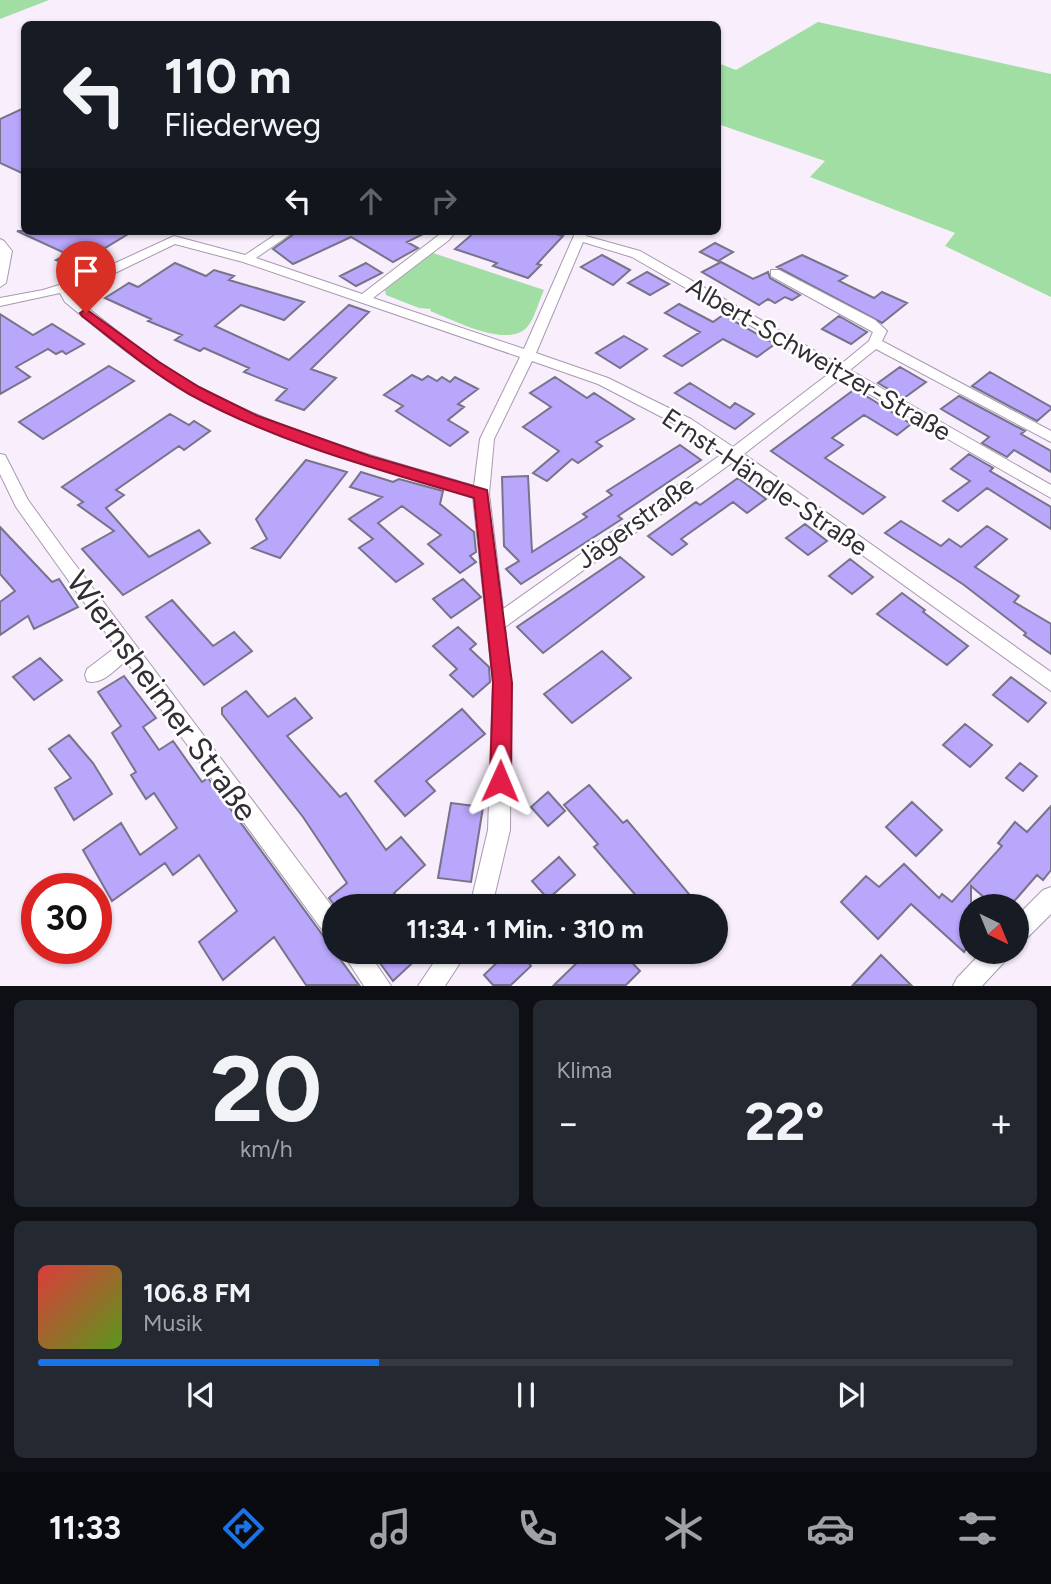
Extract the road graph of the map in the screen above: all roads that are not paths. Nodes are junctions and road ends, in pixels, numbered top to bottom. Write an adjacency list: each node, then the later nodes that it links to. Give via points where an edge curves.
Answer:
1 (172, 235): 6 (street, Ernst-Händle-Straße); 9 (street, via 144,257)
2 (283, 235): 6 (street)
3 (447, 235): 10 (street)
4 (581, 235): 13 (street); 14 (street, Albert-Schweitzer-Straße, via 636,254)
5 (0, 243): 8 (street, via 6,251)
6 (247, 259): 10 (street, Ernst-Händle-Straße)
7 (775, 273): 12 (street, via 870,323 880,331)
8 (0, 283)
9 (64, 289): 11 (street); 19 (street, via 69,299 194,390 253,419 365,460)
10 (364, 299): 13 (street, Ernst-Händle-Straße)
11 (0, 302)
12 (875, 343): 14 (street, Jägerstraße); 15 (street)
13 (526, 356): 16 (street, Ernst-Händle-Straße, via 603,381 686,423); 19 (street, via 487,439)
14 (842, 372): 16 (street, Jägerstraße); 18 (street, Albert-Schweitzer-Straße)
15 (1051, 437)
16 (732, 453): 20 (street, Jägerstraße); 23 (street, Ernst-Händle-Straße)
17 (0, 459): 21 (street, Wiernsheimer Straße, via 22,503)
18 (1051, 492)
19 (481, 494): 20 (street)
20 (496, 623): 24 (street, via 502,683 499,830)
21 (128, 649): 22 (street); 26 (street, Wiernsheimer Straße)
22 (94, 675)
23 (1051, 683)
24 (484, 894)
25 (1051, 898): 27 (street)
26 (322, 911)
27 (1029, 920)
28 (363, 964): 31 (street)
29 (446, 964): 32 (street)
30 (986, 964): 33 (street)
31 (379, 985)
32 (430, 985)
33 (965, 985)

